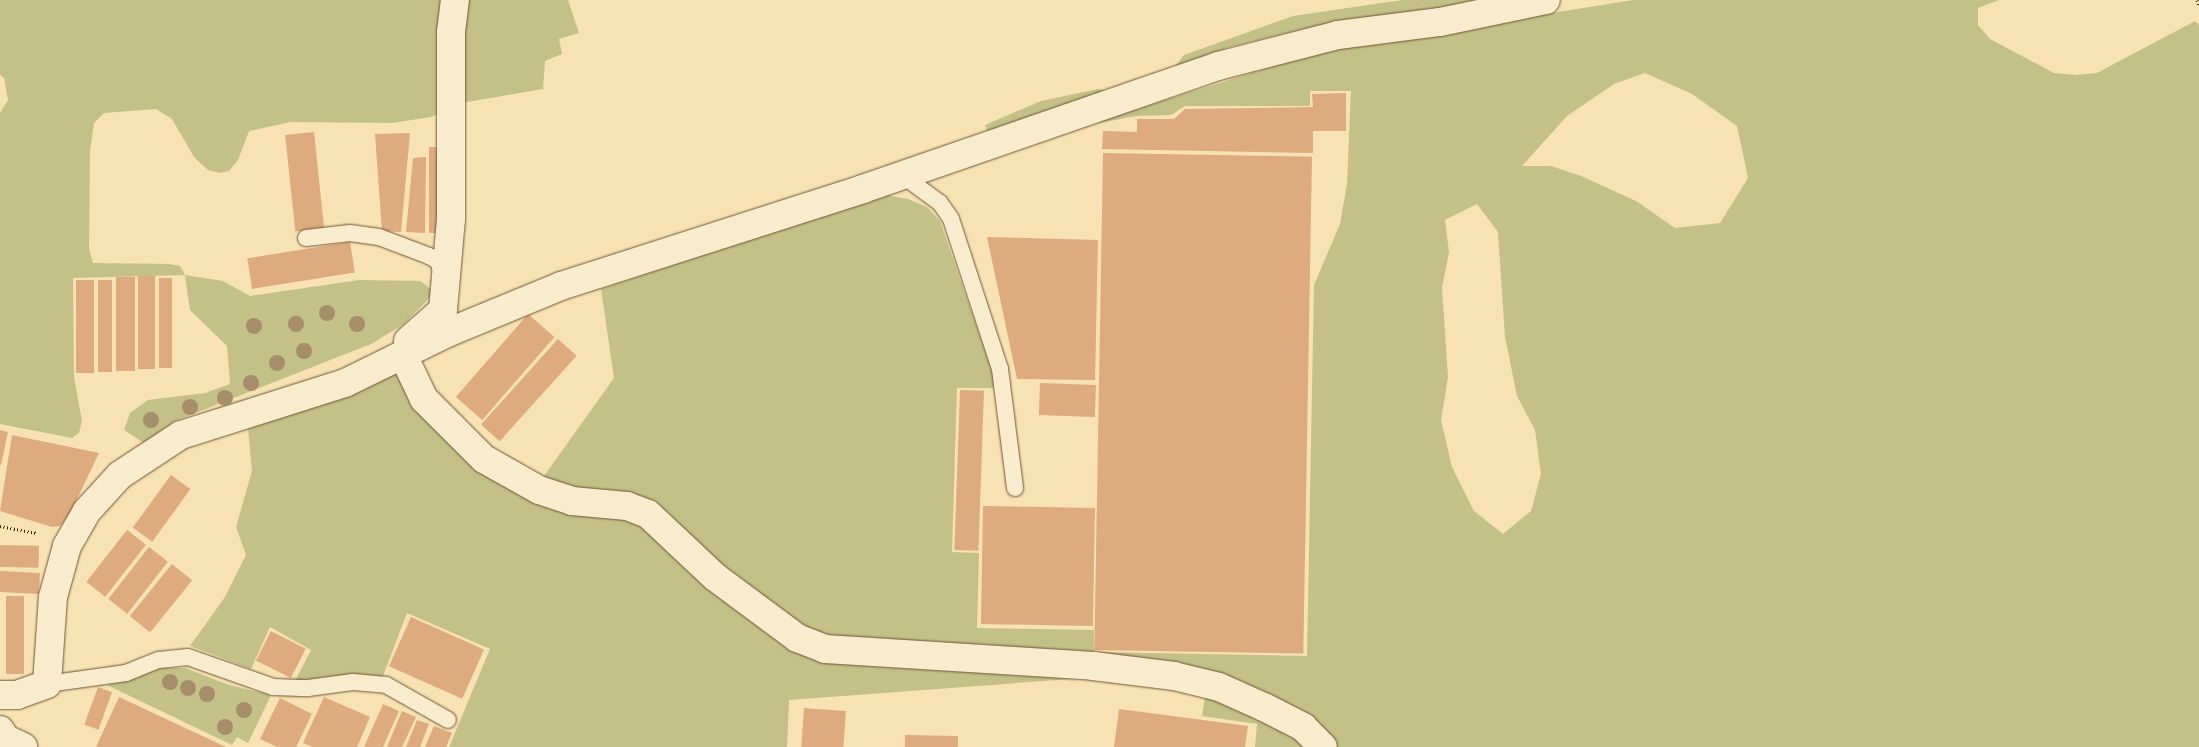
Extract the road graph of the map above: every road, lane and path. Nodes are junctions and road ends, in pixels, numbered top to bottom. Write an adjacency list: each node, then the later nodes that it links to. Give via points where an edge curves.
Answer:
1 (454, 0): 7 (street)
2 (1546, 0): 5 (street, via 1440,22 1338,35 1277,48 1128,95)
3 (2197, 0): 4 (path)
4 (2199, 5)
5 (902, 175): 8 (street, via 561,286); 10 (lane, via 940,203 951,219 1000,369)
6 (306, 238): 7 (lane, via 350,233 379,237 438,261)
7 (446, 284): 9 (street, via 443,310 416,337 347,371 202,421)
8 (403, 355): 9 (street, via 344,383); 14 (street, via 424,400 484,458 538,490 572,501 627,506 648,514 716,577 797,638 825,649 1093,666 1174,676 1220,687 1264,707 1302,727)
9 (181, 435): 11 (street, via 120,475 87,511 67,546 53,597)
10 (1015, 488)
11 (47, 684): 12 (street, via 18,695); 13 (lane, via 126,673 158,660 188,657 273,687 308,688 352,682 386,686)
12 (0, 695)
13 (448, 720)
14 (1323, 747)

